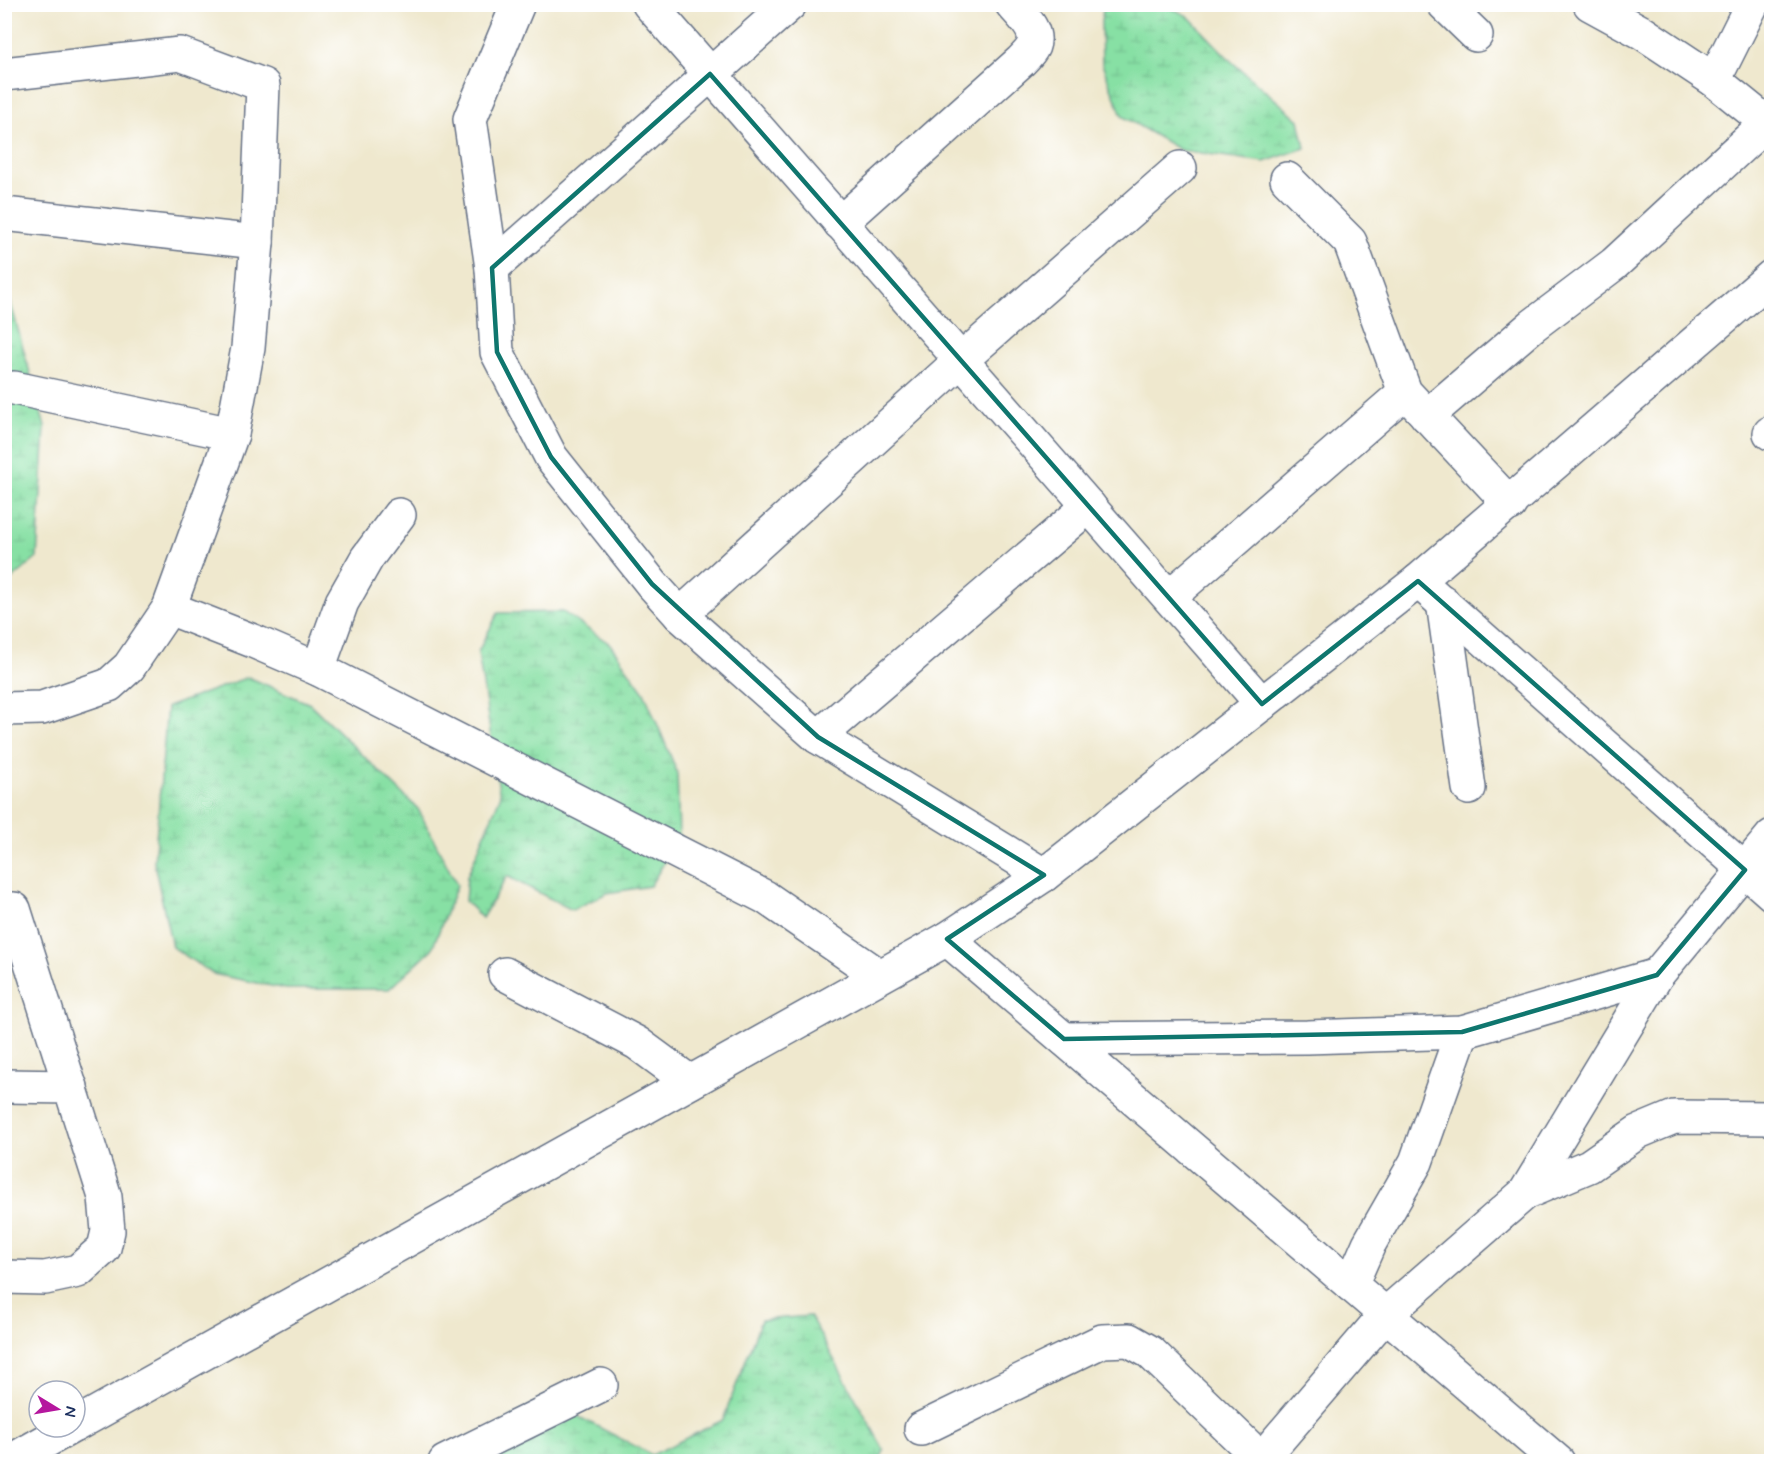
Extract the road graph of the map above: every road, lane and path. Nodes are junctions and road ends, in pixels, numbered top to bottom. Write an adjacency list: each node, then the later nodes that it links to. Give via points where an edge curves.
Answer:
1 (519, 4): 18 (street, via 470,119)
2 (649, 4): 10 (street)
3 (790, 4): 10 (street)
4 (1012, 4): 16 (street, via 1031,26 1034,45 1021,61)
5 (1444, 4): 8 (street)
6 (1590, 4): 11 (street)
7 (1752, 4): 11 (street)
8 (1476, 35)
9 (4, 74): 17 (street, via 180,54 263,85)
10 (710, 74): 16 (street); 18 (street)
11 (1714, 80): 12 (street)
12 (1770, 123): 23 (street, via 1614,264 1532,326)
13 (1180, 168): 20 (street)
14 (1287, 179): 22 (street, via 1350,242)
15 (4, 214): 17 (street)
16 (840, 222): 20 (street)
17 (257, 242): 24 (street, via 248,348)
18 (492, 268): 32 (street, via 497,352 551,457)
19 (1772, 276): 25 (street)
20 (961, 360): 26 (street); 32 (street)
21 (14, 388): 24 (street)
22 (1405, 392): 23 (street); 29 (street)
23 (1427, 416): 25 (street)
24 (232, 434): 31 (street)
25 (1510, 504): 28 (street)
26 (1089, 506): 29 (street); 36 (street)
27 (399, 515): 33 (street, via 367,558 342,602)
28 (1418, 581): 30 (street); 34 (street)
29 (1169, 597): 34 (street)
30 (1443, 602): 37 (street); 39 (street)
31 (169, 608): 33 (street); 35 (street, via 129,667 109,685 42,708)
32 (680, 615): 36 (street)
33 (318, 669): 46 (street, via 765,897)
34 (1262, 704): 40 (street)
35 (4, 709)
36 (818, 737): 40 (street)
37 (1469, 788)
38 (1772, 836): 39 (street)
39 (1744, 870): 41 (street); 45 (street)
40 (1044, 874): 43 (street)
41 (1772, 894)
42 (4, 909): 51 (street, via 15,909)
43 (947, 939): 46 (street); 48 (street)
44 (505, 974): 49 (street, via 636,1043)
45 (1657, 975): 47 (street); 53 (street)
46 (880, 976): 49 (street)
47 (1462, 1032): 48 (street); 55 (street, via 1416,1162)
48 (1064, 1040): 55 (street)
49 (690, 1082): 58 (street)
50 (4, 1086): 51 (street)
51 (71, 1087): 54 (street, via 105,1197 108,1231 104,1248 78,1271 45,1278)
52 (1772, 1118): 53 (street, via 1674,1117 1638,1132 1589,1166)
53 (1525, 1193): 56 (street)
54 (4, 1277)
55 (1351, 1284): 56 (street)
56 (1386, 1314): 61 (street); 64 (street)
57 (602, 1385): 63 (street)
58 (87, 1418)
59 (921, 1429): 61 (street, via 1102,1341 1129,1340 1150,1353)
60 (49, 1439): 62 (street)
61 (1260, 1460)
62 (9, 1461)
63 (445, 1461)
64 (1558, 1461)

